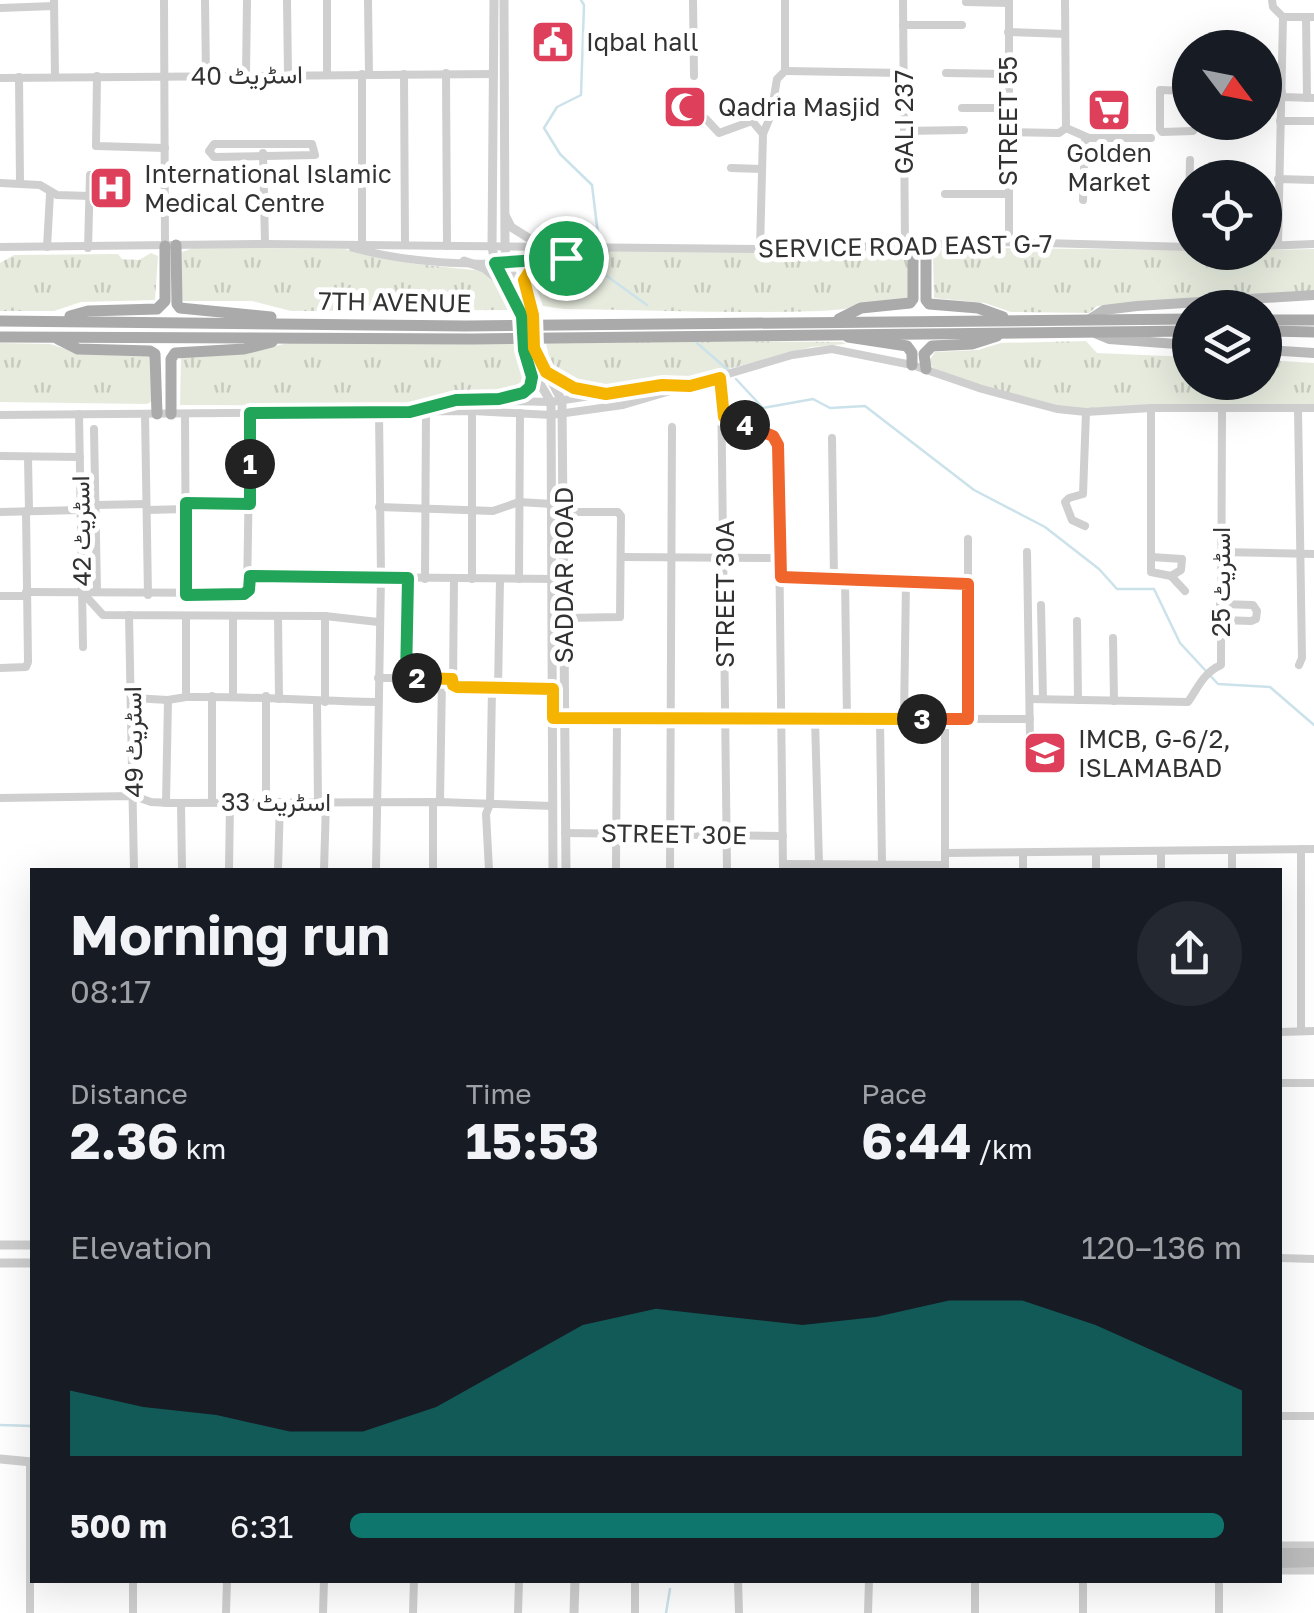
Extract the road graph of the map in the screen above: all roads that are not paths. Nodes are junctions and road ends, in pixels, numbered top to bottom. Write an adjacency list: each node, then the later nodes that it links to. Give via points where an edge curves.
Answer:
1 (164, 0): 38 (street)
2 (206, 0): 39 (street)
3 (248, 0): 28 (street)
4 (287, 0): 29 (street)
5 (326, 0): 30 (street)
6 (368, 0): 31 (street)
7 (494, 0): 20 (street)
8 (504, 0): 20 (street)
9 (693, 0): 40 (street)
10 (786, 0): 25 (street)
11 (903, 0): 21 (street, GALI 237)
12 (1064, 0): 24 (street)
13 (966, 2): 14 (street)
14 (1008, 2): 23 (street, STREET 55)
15 (54, 3): 17 (street); 36 (street)
16 (1273, 3): 19 (street)
17 (0, 8)
18 (1310, 17): 19 (street); 45 (street)
19 (1283, 18): 44 (street)
20 (500, 20): 34 (street); 74 (street)
21 (903, 25): 22 (street); 26 (street, GALI 237)
22 (962, 25)
23 (1008, 32): 24 (street); 35 (street, STREET 55)
24 (1065, 34): 53 (street)
25 (784, 71): 26 (street); 56 (street)
26 (904, 73): 51 (street, GALI 237)
27 (946, 73): 35 (street)
28 (246, 74): 29 (street, اسٹریٹ 40); 39 (street, اسٹریٹ 40)
29 (288, 74): 30 (street, اسٹریٹ 40)
30 (326, 74): 31 (street, اسٹریٹ 40)
31 (365, 74): 32 (street, اسٹریٹ 40); 79 (street)
32 (404, 74): 33 (street, اسٹریٹ 40); 80 (street)
33 (446, 74): 34 (street, اسٹریٹ 40); 83 (street)
34 (494, 74): 86 (street)
35 (1008, 74): 47 (street, STREET 55)
36 (55, 76): 37 (street, اسٹریٹ 40); 41 (street, اسٹریٹ 40)
37 (98, 76): 38 (street, اسٹریٹ 40); 60 (street, via 96,146)
38 (165, 76): 39 (street, اسٹریٹ 40); 60 (street)
39 (206, 76)
40 (694, 76)
41 (19, 77): 42 (street, اسٹریٹ 40); 68 (street)
42 (0, 78)
43 (1172, 90): 55 (street, via 1160,90 1160,129)
44 (1282, 95): 45 (street)
45 (1311, 98)
46 (962, 108): 47 (street)
47 (1007, 108): 54 (street, STREET 55)
48 (706, 119): 56 (street, via 719,134 752,122)
49 (1282, 121): 50 (street)
50 (1314, 122)
51 (904, 130): 52 (street); 81 (street, GALI 237)
52 (964, 130)
53 (1065, 130): 54 (street); 57 (street)
54 (1007, 132): 71 (street, STREET 55)
55 (1172, 132)
56 (763, 134): 63 (street)
57 (1085, 137): 58 (street); 73 (street)
58 (1151, 138)
59 (263, 144): 61 (street); 61 (street, via 314,145 314,156); 61 (street, via 214,144 209,150 214,157)
60 (165, 148): 78 (street)
61 (263, 157): 76 (street)
62 (731, 168): 63 (street)
63 (762, 168): 92 (street)
64 (90, 175): 72 (street)
65 (1282, 180): 66 (street)
66 (1314, 180)
67 (0, 184): 68 (street)
68 (20, 184): 69 (street)
69 (50, 194): 72 (street); 85 (street)
70 (945, 194): 71 (street)
71 (1008, 194): 75 (street, STREET 55)
72 (90, 196): 89 (street)
73 (1084, 200)
74 (505, 215): 90 (street); 91 (street, via 511,227)
75 (1009, 242): 81 (street, SERVICE ROAD EAST G-7); 88 (street, SERVICE ROAD EAST G-7)
76 (265, 244): 78 (street, SERVICE ROAD EAST G-7); 82 (street, SERVICE ROAD EAST G-7)
77 (1314, 244): 84 (street)
78 (171, 245): 89 (street, SERVICE ROAD EAST G-7); 101 (main road, via 165,301 158,309 88,310); 106 (main road, via 180,308)
79 (362, 245): 80 (street, SERVICE ROAD EAST G-7); 82 (street, SERVICE ROAD EAST G-7)
80 (405, 245): 83 (street, SERVICE ROAD EAST G-7)
81 (914, 245): 92 (street, SERVICE ROAD EAST G-7); 108 (main road, via 910,303 861,308); 109 (main road, via 930,304 978,308)
82 (345, 246): 95 (street, SERVICE ROAD EAST G-7, via 410,262)
83 (447, 246): 86 (street, SERVICE ROAD EAST G-7)
84 (1282, 246)
85 (47, 247): 89 (street, SERVICE ROAD EAST G-7); 93 (street, SERVICE ROAD EAST G-7)
86 (492, 247): 90 (street, SERVICE ROAD EAST G-7); 96 (street)
87 (620, 247): 91 (street, SERVICE ROAD EAST G-7); 92 (street, SERVICE ROAD EAST G-7); 94 (street, SERVICE ROAD EAST G-7)
88 (1172, 247)
89 (88, 248)
90 (505, 248): 91 (street, SERVICE ROAD EAST G-7); 97 (street)
91 (544, 248)
92 (760, 248)
93 (0, 249)
94 (566, 258): 97 (street, SERVICE ROAD EAST G-7); 100 (street, via 528,273)
95 (464, 262): 96 (street, SERVICE ROAD EAST G-7); 99 (street, via 495,276)
96 (495, 263): 97 (street, SERVICE ROAD EAST G-7); 99 (street)
97 (507, 264): 100 (street)
98 (1314, 295): 107 (main road, via 1104,310)
99 (516, 302): 100 (street)
100 (528, 313): 117 (street, bridge)
101 (56, 320): 105 (main road, 7TH AVENUE); 106 (main road, 7TH AVENUE)
102 (1172, 320): 107 (main road)
103 (1282, 320): 104 (main road)
104 (1314, 320)
105 (0, 321)
106 (296, 323): 108 (main road, 7TH AVENUE)
107 (1089, 324): 109 (main road, 7TH AVENUE); 110 (main road); 116 (main road, via 1109,339)
108 (834, 326): 109 (main road, 7TH AVENUE); 115 (main road, 7TH AVENUE, via 586,337); 120 (main road, via 864,342 907,346)
109 (1011, 326): 122 (main road, via 972,344 932,346 924,354)
110 (1172, 329)
111 (1282, 331): 112 (main road)
112 (1314, 332)
113 (0, 337): 114 (main road, 7TH AVENUE)
114 (54, 337): 115 (main road, 7TH AVENUE); 142 (main road, via 78,350 155,354)
115 (291, 338): 143 (main road, via 244,350 174,353)
116 (1172, 344)
117 (529, 349): 121 (street); 123 (street, SADDAR ROAD)
118 (1282, 351): 119 (main road)
119 (1314, 353)
120 (912, 365): 122 (street); 124 (street, via 832,349 792,354)
121 (531, 369): 127 (street, via 527,390); 128 (street)
122 (926, 369): 137 (street, via 1035,404)
123 (546, 372): 126 (street, via 574,388); 128 (street, SADDAR ROAD)
124 (720, 378): 125 (street); 145 (street, STREET 30A)
125 (690, 386): 126 (street); 144 (street)
126 (606, 394): 128 (street)
127 (499, 399): 128 (street); 135 (street, via 456,400)
128 (557, 402): 144 (street, SADDAR ROAD)
129 (1152, 408): 132 (street); 137 (street); 174 (street)
130 (1298, 408): 131 (street); 132 (street); 169 (street)
131 (1314, 408)
132 (1222, 409): 168 (street, اسٹریٹ 25)
133 (472, 411): 136 (street); 140 (street); 161 (street)
134 (379, 412): 135 (street); 139 (street); 159 (street)
135 (410, 412): 140 (street)
136 (520, 412): 144 (street); 152 (street)
137 (1086, 412): 165 (street, via 1083,494 1065,502 1072,520)
138 (3, 413): 141 (street)
139 (250, 413): 143 (street); 153 (street)
140 (426, 413): 160 (street)
141 (79, 414): 142 (street); 151 (street, اسٹریٹ 42)
142 (151, 414): 143 (street); 158 (street)
143 (178, 414): 156 (street)
144 (557, 414): 154 (street, SADDAR ROAD); 164 (street, SADDAR ROAD)
145 (724, 417): 173 (street, STREET 30A); 175 (street, via 773,436 778,445)
146 (672, 427): 172 (street)
147 (94, 429): 155 (street)
148 (832, 438): 187 (street)
149 (0, 456): 150 (street)
150 (28, 457): 151 (street); 163 (street)
151 (80, 457): 157 (street, اسٹریٹ 42)
152 (518, 502): 154 (street); 161 (street); 181 (street)
153 (250, 504): 156 (street); 176 (street)
154 (552, 504): 186 (street, SADDAR ROAD)
155 (95, 505): 157 (street); 158 (street); 193 (street)
156 (186, 506): 158 (street); 196 (street)
157 (80, 507): 163 (street); 192 (street, اسٹریٹ 42)
158 (146, 507): 195 (street)
159 (379, 507): 160 (street); 177 (street)
160 (425, 508): 161 (street); 182 (street)
161 (472, 511): 184 (street)
162 (0, 512): 163 (street)
163 (28, 512): 194 (street)
164 (564, 512): 171 (street, via 621,513); 205 (street, SADDAR ROAD)
165 (1085, 526)
166 (968, 538): 190 (street)
167 (1027, 552): 225 (street)
168 (1220, 552): 169 (street); 198 (street, اسٹریٹ 25)
169 (1300, 554): 170 (street); 211 (street)
170 (1314, 554)
171 (621, 557): 172 (street); 205 (street, via 619,619)
172 (672, 557): 173 (street); 235 (street)
173 (724, 557): 175 (street); 236 (street, STREET 30A)
174 (1151, 557): 178 (street, via 1152,574); 178 (street, via 1182,559 1182,570)
175 (780, 558): 179 (street)
176 (250, 576): 177 (street); 196 (street, via 247,593)
177 (380, 576): 180 (street); 208 (street)
178 (1171, 576): 191 (street)
179 (781, 577): 187 (street); 237 (street)
180 (408, 578): 182 (street); 214 (street)
181 (518, 578): 185 (street); 186 (street)
182 (425, 579): 183 (street)
183 (454, 579): 184 (street); 216 (street)
184 (472, 579): 185 (street)
185 (500, 579): 217 (street)
186 (553, 579): 218 (street, SADDAR ROAD)
187 (834, 579): 188 (street)
188 (845, 579): 189 (street); 239 (street)
189 (906, 582): 190 (street); 241 (street)
190 (968, 584): 243 (street)
191 (1184, 591)
192 (82, 592): 193 (street); 194 (street); 200 (street, via 98,613); 210 (street, اسٹریٹ 42)
193 (97, 592): 195 (street)
194 (26, 594): 197 (street); 212 (street, via 26,667)
195 (148, 594): 196 (street)
196 (186, 595)
197 (0, 596)
198 (1220, 604): 206 (street, اسٹریٹ 25); 206 (street, via 1258,611 1252,621)
199 (1041, 606): 226 (street)
200 (129, 615): 201 (street); 222 (street, اسٹریٹ 49)
201 (186, 616): 202 (street); 223 (street)
202 (233, 616): 203 (street); 220 (street)
203 (278, 616): 204 (street); 224 (street)
204 (324, 616): 208 (street); 230 (street)
205 (565, 618): 233 (street, SADDAR ROAD)
206 (1220, 620): 229 (street, اسٹریٹ 25, via 1221,665 1200,681 1188,702)
207 (1077, 621): 228 (street)
208 (378, 622): 213 (street)
209 (1113, 638): 229 (street)
210 (83, 647)
211 (1299, 665)
212 (0, 668)
213 (378, 678): 214 (street); 231 (street)
214 (406, 678): 215 (street)
215 (442, 678): 216 (street); 255 (street)
216 (452, 682): 217 (street)
217 (495, 688): 218 (street); 257 (street)
218 (553, 689): 232 (street, SADDAR ROAD)
219 (212, 696): 220 (street); 223 (street); 249 (street)
220 (232, 696): 221 (street)
221 (266, 696): 224 (street); 250 (street)
222 (132, 698): 227 (street); 246 (street, اسٹریٹ 49)
223 (185, 698): 227 (street)
224 (278, 699): 230 (street)
225 (1030, 699): 226 (street, اسٹریٹ 25); 244 (street)
226 (1043, 699): 228 (street, اسٹریٹ 25)
227 (168, 700): 248 (street)
228 (1078, 700): 229 (street, اسٹریٹ 25)
229 (1114, 701)
230 (321, 702): 231 (street); 252 (street)
231 (378, 702): 253 (street)
232 (553, 718): 233 (street); 258 (street, SADDAR ROAD)
233 (565, 718): 234 (street); 259 (street, SADDAR ROAD)
234 (617, 718): 235 (street); 260 (street)
235 (671, 718): 236 (street); 261 (street)
236 (726, 718): 237 (street); 262 (street, STREET 30A)
237 (784, 718): 238 (street); 263 (street)
238 (815, 718): 239 (street); 271 (street)
239 (847, 719): 240 (street)
240 (880, 719): 241 (street); 272 (street)
241 (904, 719): 242 (street)
242 (945, 719): 243 (street); 269 (street)
243 (968, 719): 244 (street)
244 (1030, 719): 245 (street)
245 (1030, 741)
246 (134, 796): 247 (street, اسٹریٹ 33); 248 (street, اسٹریٹ 33); 275 (street, اسٹریٹ 49)
247 (0, 798)
248 (166, 802): 254 (street, اسٹریٹ 33)
249 (212, 802): 254 (street, اسٹریٹ 33); 256 (street, اسٹریٹ 33)
250 (266, 802): 251 (street, اسٹریٹ 33); 256 (street, اسٹریٹ 33)
251 (280, 802): 252 (street, اسٹریٹ 33); 278 (street)
252 (322, 802): 253 (street, اسٹریٹ 33); 279 (street)
253 (378, 802): 255 (street, اسٹریٹ 33); 280 (street)
254 (182, 803): 276 (street)
255 (436, 803): 257 (street, اسٹریٹ 33); 281 (street)
256 (230, 804): 277 (street)
257 (490, 804): 258 (street, اسٹریٹ 33); 282 (street)
258 (553, 806): 283 (street, SADDAR ROAD)
259 (566, 832): 260 (street, STREET 30E); 284 (street, SADDAR ROAD)
260 (616, 833): 261 (street, STREET 30E); 285 (street)
261 (670, 834): 262 (street, STREET 30E); 286 (street)
262 (726, 835): 263 (street, STREET 30E); 287 (street, STREET 30A)
263 (784, 836): 273 (street)
264 (1302, 849): 265 (street); 268 (street); 296 (street)
265 (1314, 849)
266 (1096, 852): 267 (street); 270 (street); 291 (street)
267 (1161, 852): 268 (street); 292 (street)
268 (1232, 852): 293 (street)
269 (945, 853): 270 (street); 289 (street)
270 (1023, 854): 290 (street)
271 (818, 864): 273 (street); 274 (street)
272 (882, 865): 274 (street); 288 (street)
273 (783, 867)
274 (840, 867)
275 (134, 868)
276 (182, 868)
277 (229, 868)
278 (278, 868)
279 (324, 868)
280 (376, 868)
281 (434, 868)
282 (489, 868)
283 (554, 868)
284 (566, 868)
285 (616, 868)
286 (670, 868)
287 (726, 868)
288 (904, 868): 289 (street)
289 (945, 868)
290 (1024, 868)
291 (1096, 868)
292 (1161, 868)
293 (1232, 868)
294 (1314, 1031): 296 (street)
295 (1282, 1032): 296 (street)
296 (1301, 1032)
297 (1282, 1083): 298 (street)
298 (1314, 1083)
299 (0, 1245): 300 (street)
300 (30, 1246)
301 (1282, 1258): 302 (street)
302 (1314, 1258)
303 (0, 1263): 304 (street)
304 (30, 1263)
305 (1282, 1416): 306 (street)
306 (1314, 1416)
307 (0, 1459): 308 (street)
308 (30, 1462)
309 (1282, 1550): 310 (main road)
310 (1314, 1550)
311 (1314, 1562): 312 (main road)
312 (1282, 1566)
313 (1282, 1566): 314 (street)
314 (1314, 1570)
315 (30, 1583): 328 (street)
316 (133, 1583): 329 (street)
317 (227, 1583): 330 (street)
318 (324, 1583): 331 (street)
319 (414, 1583): 332 (street)
320 (519, 1583): 333 (street)
321 (575, 1583): 334 (street)
322 (634, 1583): 335 (street)
323 (738, 1583): 336 (street)
324 (869, 1583): 337 (street)
325 (975, 1583): 338 (street)
326 (1083, 1583): 339 (street)
327 (1219, 1583): 340 (street)
328 (30, 1613)
329 (133, 1613)
330 (226, 1613)
331 (323, 1613)
332 (413, 1613)
333 (518, 1613)
334 (574, 1613)
335 (634, 1613)
336 (739, 1613)
337 (868, 1613)
338 (974, 1613)
339 (1083, 1613)
340 (1219, 1613)

